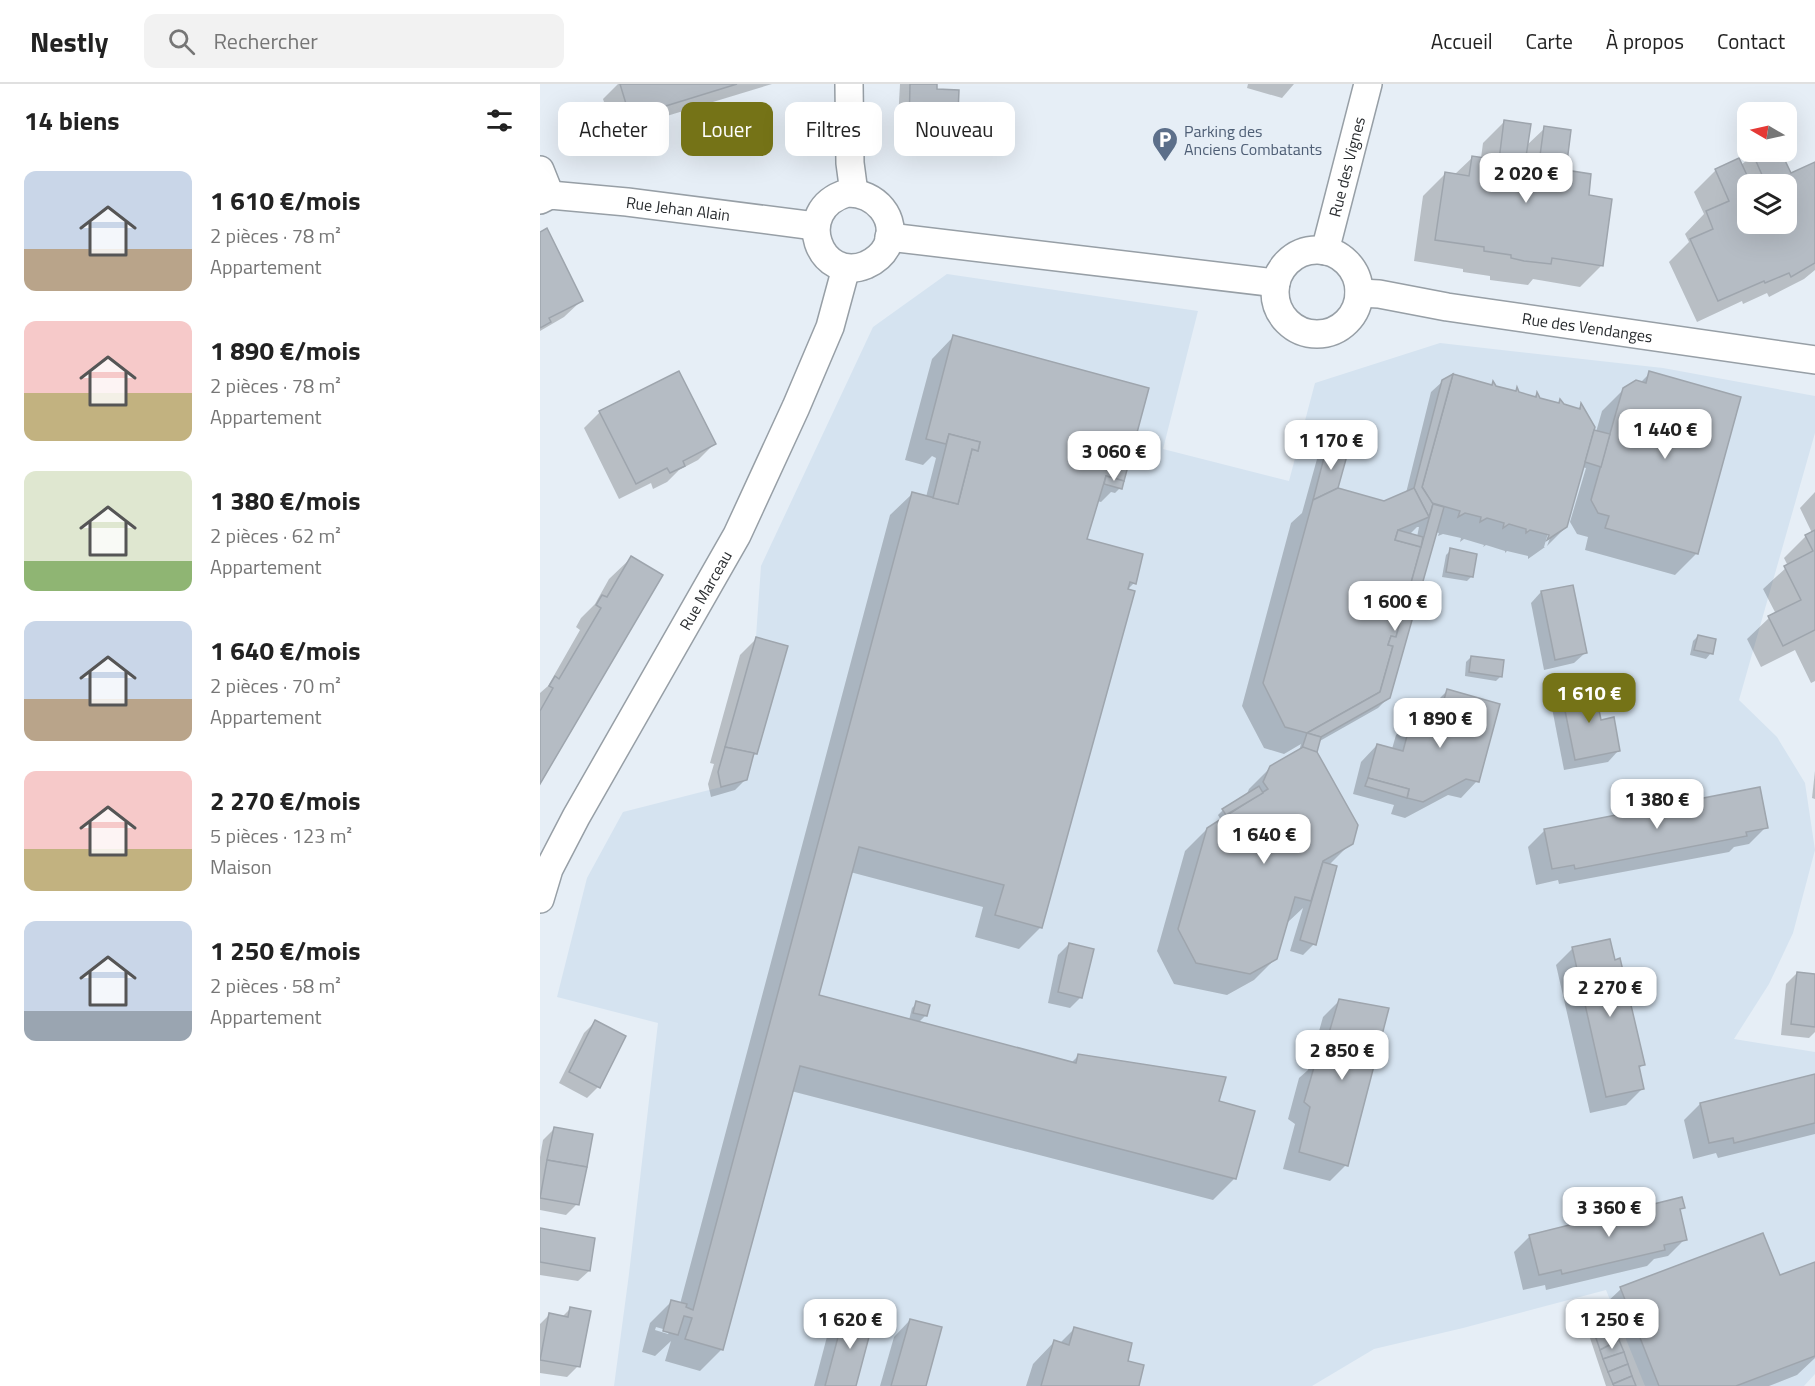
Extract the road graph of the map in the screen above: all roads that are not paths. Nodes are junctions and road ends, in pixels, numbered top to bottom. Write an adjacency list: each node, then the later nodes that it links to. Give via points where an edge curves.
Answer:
1 (849, 84): 4 (street)
2 (1368, 84): 8 (street, Rue des Vignes)
3 (540, 170): 5 (street)
4 (854, 193): 6 (street, via 828,202); 7 (street, via 879,203 886,213)
5 (545, 198): 6 (street, Rue Jehan Alain, via 627,202)
6 (815, 226): 9 (street, via 823,253)
7 (889, 237): 9 (street, via 887,246 873,262); 10 (street)
8 (1325, 251): 10 (street, via 1309,251 1294,257); 11 (street, via 1350,266)
9 (846, 268): 13 (street, Rue Marceau, via 830,327 737,535 576,817 549,869)
10 (1276, 283): 11 (street, via 1276,301 1283,317 1296,329 1312,335 1330,333 1345,324 1356,310)
11 (1359, 293): 12 (street, Rue des Vendanges)
12 (1815, 360)
13 (540, 899)

